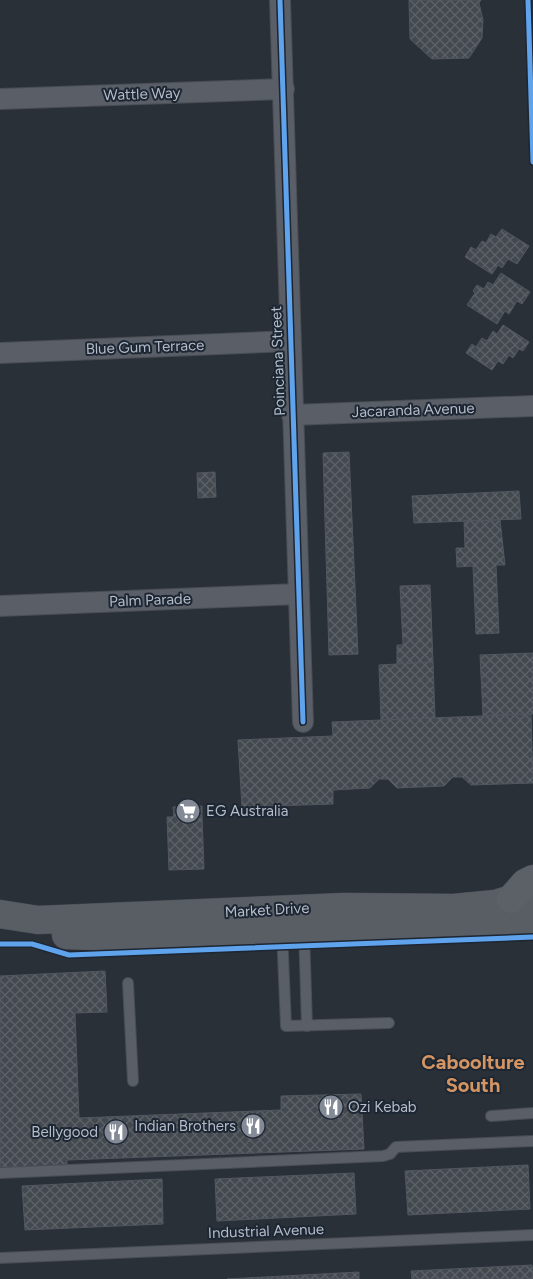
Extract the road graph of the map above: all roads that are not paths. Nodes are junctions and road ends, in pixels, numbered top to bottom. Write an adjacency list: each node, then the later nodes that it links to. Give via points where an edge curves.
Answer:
1 (280, 0): 2 (street, Poinciana Street)
2 (284, 89): 3 (street, Wattle Way); 4 (street, Poinciana Street)
3 (0, 99)
4 (290, 341): 5 (street, Blue Gum Terrace); 7 (street, Poinciana Street)
5 (0, 353)
6 (533, 406): 7 (street, Jacaranda Avenue)
7 (292, 415): 8 (street, Poinciana Street)
8 (299, 594): 9 (street, Palm Parade); 10 (street, Poinciana Street)
9 (0, 606)
10 (304, 722)
11 (533, 879): 12 (main road, via 526,883)
12 (522, 900): 14 (street, Market Drive)
13 (0, 914): 14 (street, Market Drive, via 38,920)
14 (292, 920): 15 (street, Market Drive); 16 (street, Market Drive, via 125,938); 19 (lane); 19 (lane, via 286,1026)
15 (533, 926)
16 (0, 927)
17 (128, 983): 20 (lane)
18 (389, 1023): 19 (lane)
19 (307, 1026)
20 (133, 1081)
21 (533, 1113): 22 (lane)
22 (491, 1116)
23 (533, 1141): 24 (lane, via 396,1147 383,1156)
24 (0, 1172)
25 (533, 1235): 26 (lane, Industrial Avenue)
26 (0, 1258)

